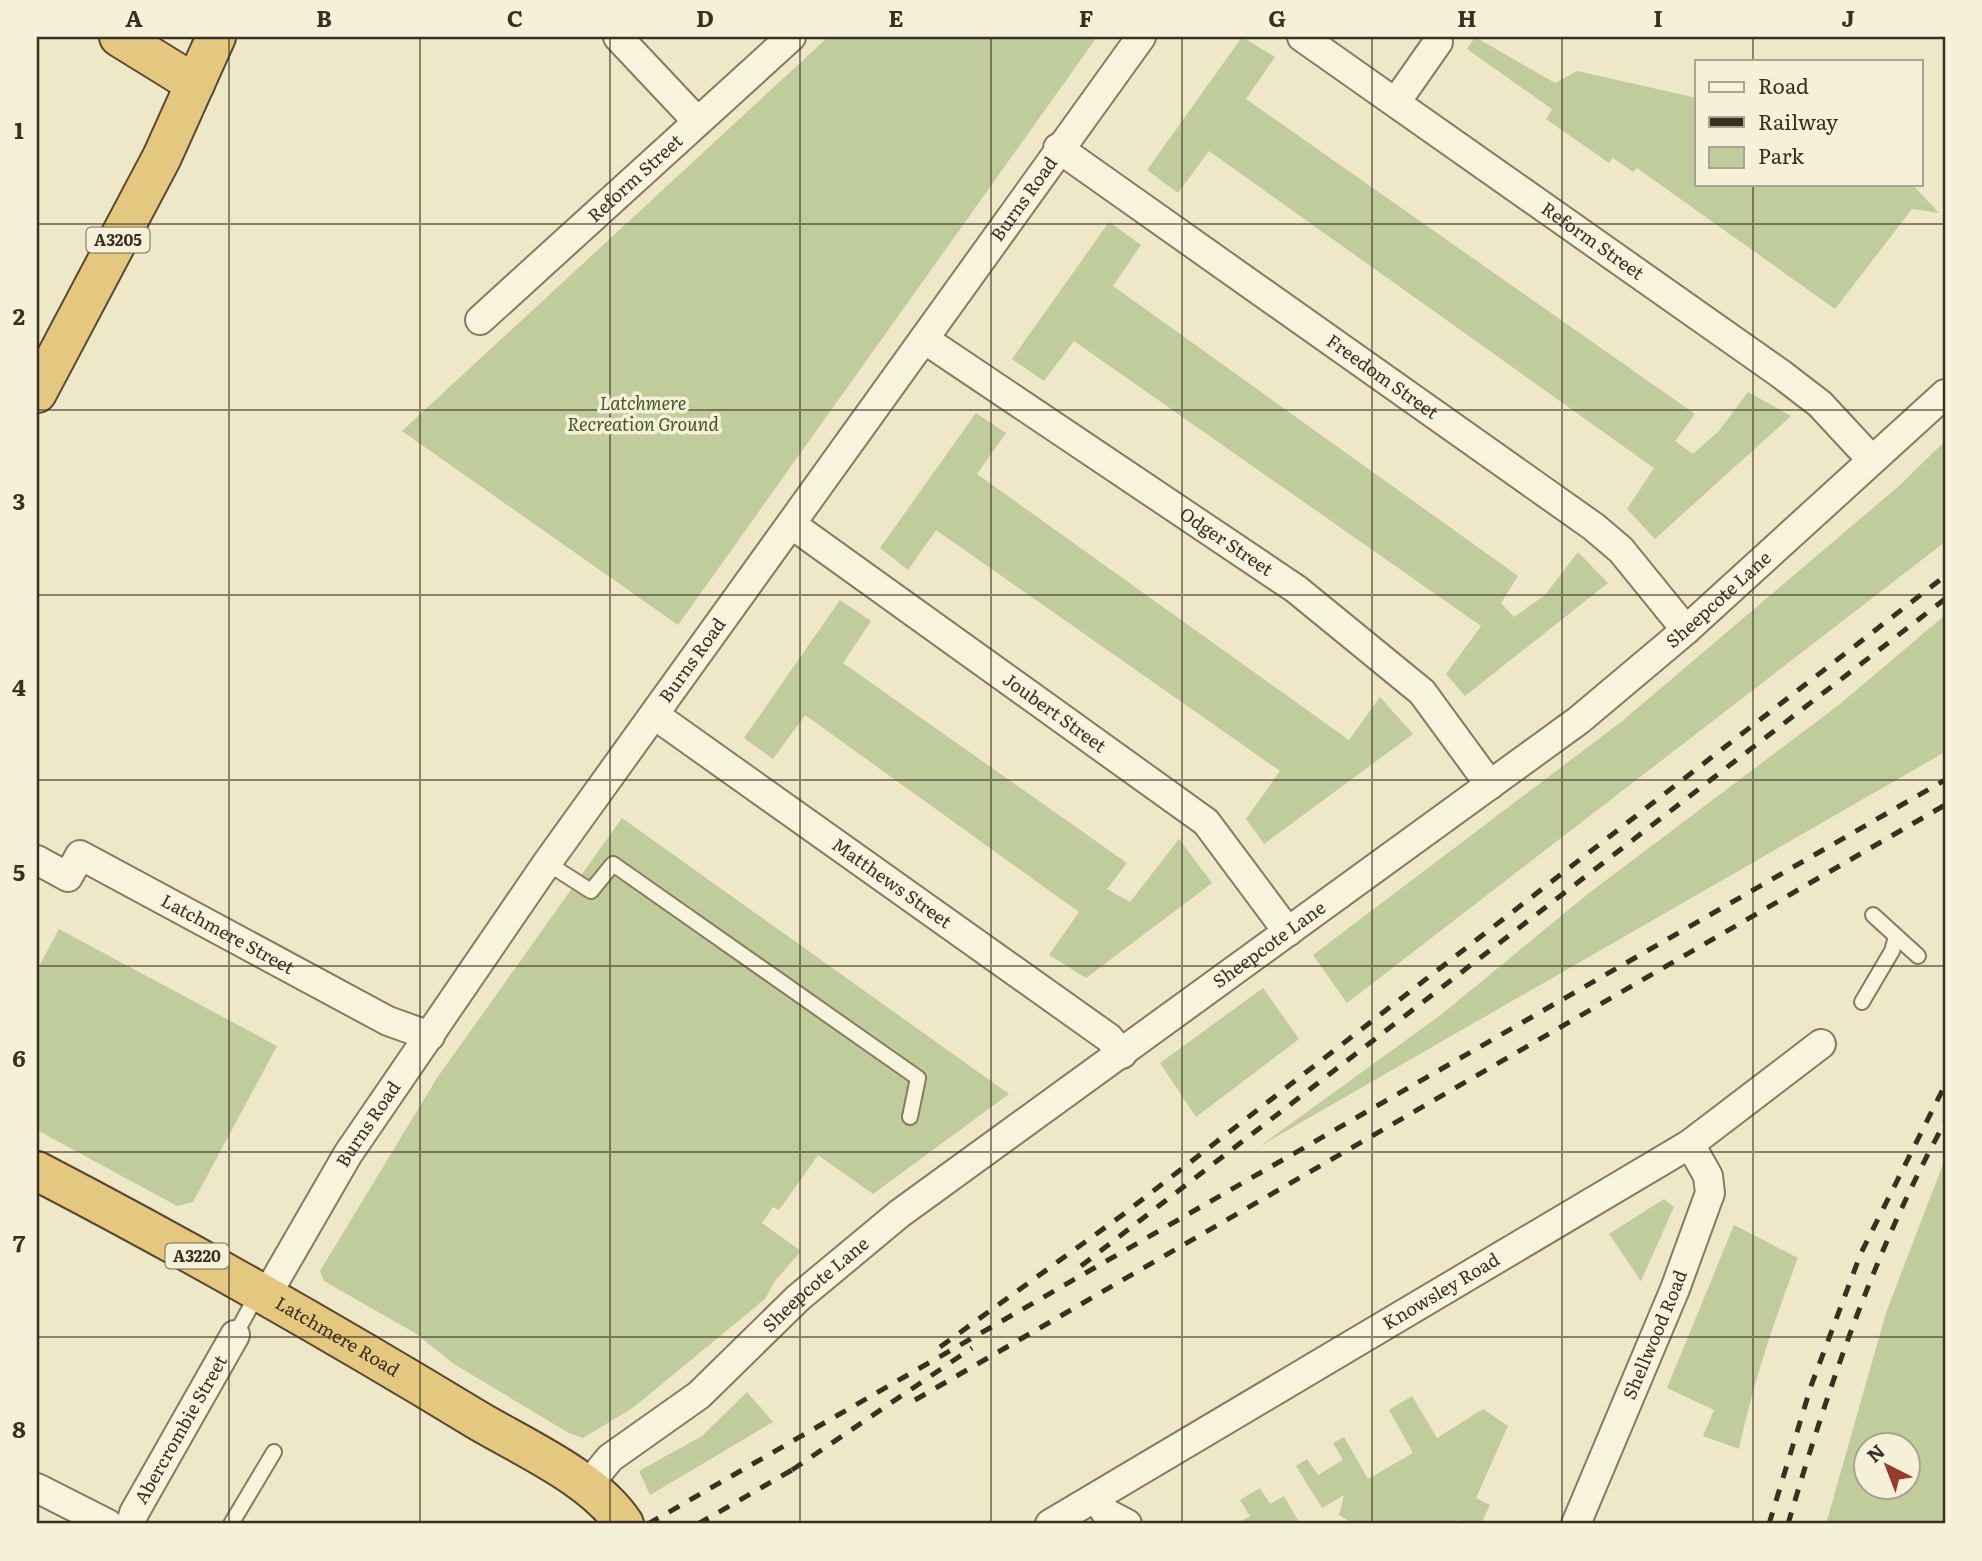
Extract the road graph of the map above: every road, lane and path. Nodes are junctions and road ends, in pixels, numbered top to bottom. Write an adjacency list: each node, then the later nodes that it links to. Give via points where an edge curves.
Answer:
1 (119, 37): 7 (highway)
2 (618, 37): 9 (street)
3 (791, 37): 9 (street, Reform Street)
4 (1141, 37): 10 (street, Burns Road)
5 (1302, 37): 8 (street, Reform Street)
6 (1440, 40): 8 (street)
7 (201, 52): 13 (highway, A3205, via 162,157)
8 (1396, 102): 15 (street, Reform Street, via 1781,374 1820,404)
9 (697, 121): 11 (street, Reform Street)
10 (1058, 148): 12 (street, Burns Road); 17 (street, Freedom Street, via 1594,527 1621,550)
11 (480, 320)
12 (924, 339): 16 (street, Burns Road); 19 (street, Odger Street, via 1296,589 1422,692)
13 (37, 393)
14 (1945, 394): 15 (street, Sheepcote Lane)
15 (1871, 459): 17 (street, Sheepcote Lane)
16 (791, 524): 18 (street, Burns Road); 23 (street, Joubert Street, via 1196,814 1223,842)
17 (1686, 630): 19 (street, Sheepcote Lane, via 1579,720)
18 (656, 716): 21 (street, Burns Road); 29 (street, Matthews Street, via 1109,1038)
19 (1490, 785): 23 (street, Sheepcote Lane)
20 (37, 860): 27 (street, Latchmere Street, via 68,877 80,855 388,1021)
21 (547, 863): 27 (street, Burns Road); 30 (lane, via 591,891 613,864 918,1078)
22 (1873, 915): 24 (lane)
23 (1288, 932): 29 (street, Sheepcote Lane)
24 (1896, 937): 25 (lane); 26 (lane)
25 (1918, 957)
26 (1863, 1002)
27 (429, 1036): 33 (street, Burns Road, via 348,1154)
28 (1827, 1041): 31 (street, Knowsley Road)
29 (1122, 1054): 36 (street, Sheepcote Lane, via 899,1214 799,1298 699,1395 610,1458)
30 (909, 1117)
31 (1690, 1144): 38 (street, Knowsley Road); 45 (street, Shellwood Road, via 1709,1176 1710,1193 1675,1289)
32 (37, 1171): 33 (highway, Latchmere Road / A3220)
33 (262, 1294): 34 (lane); 36 (highway, Latchmere Road / A3220)
34 (235, 1335): 40 (street, Abercrombie Street)
35 (274, 1452): 41 (lane)
36 (587, 1486): 42 (highway, Latchmere Road / A3220)
37 (37, 1488): 39 (street)
38 (1096, 1498): 43 (street, Knowsley Road); 44 (street, via 1106,1513)
39 (108, 1524)
40 (131, 1524)
41 (231, 1524)
42 (624, 1524)
43 (1051, 1524)
44 (1128, 1524)
45 (1576, 1524)

